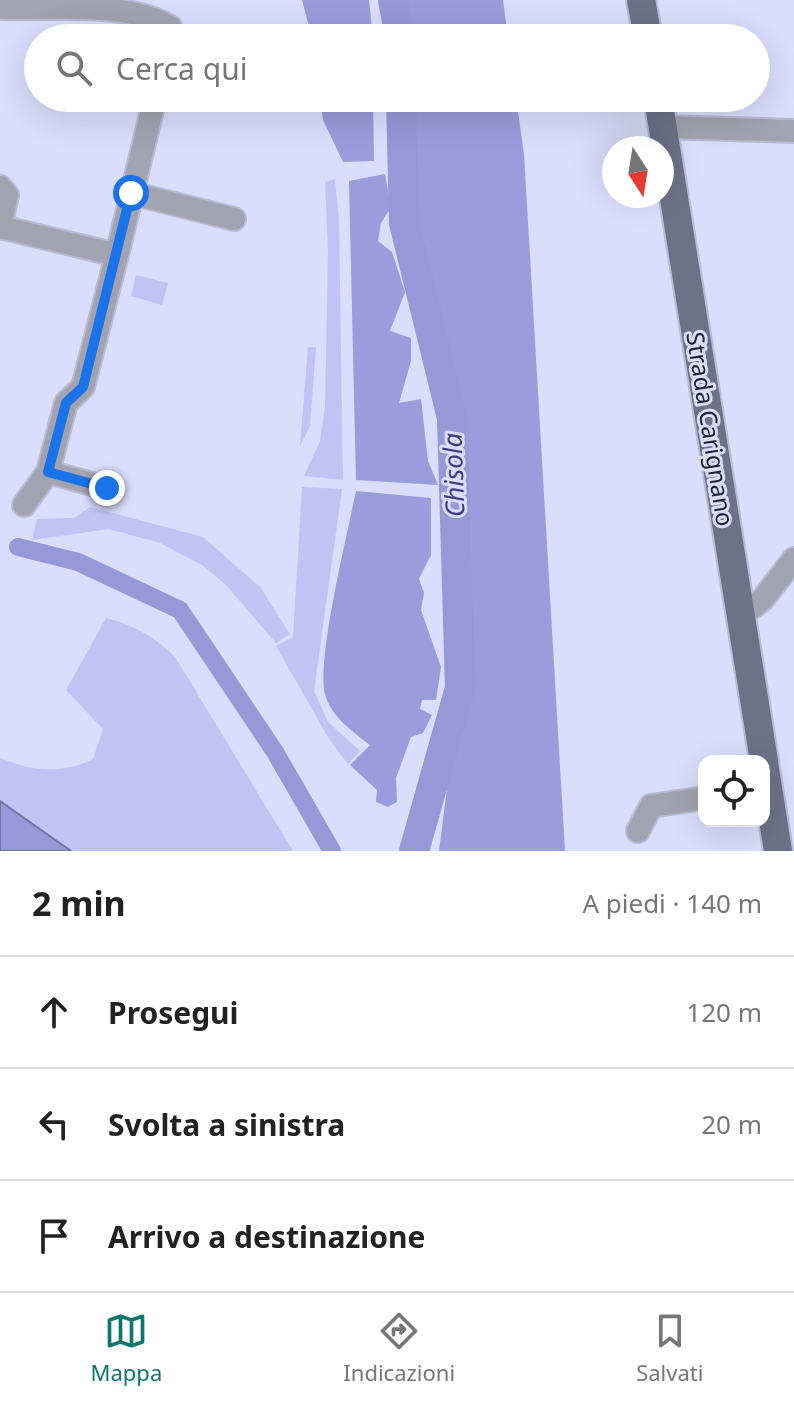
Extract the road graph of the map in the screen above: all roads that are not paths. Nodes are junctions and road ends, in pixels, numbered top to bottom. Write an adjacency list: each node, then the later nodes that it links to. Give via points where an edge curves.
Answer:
1 (641, 0): 4 (main road)
2 (0, 8): 3 (street, via 110,5)
3 (166, 24)
4 (645, 24)
5 (151, 112): 10 (street)
6 (660, 112): 7 (main road, Strada Carignano)
7 (663, 127): 8 (street); 18 (main road, Strada Carignano)
8 (794, 131)
9 (0, 187): 12 (street, via 7,195)
10 (131, 193): 11 (street); 13 (street)
11 (234, 219)
12 (0, 227): 13 (street)
13 (117, 255): 14 (street, via 83,387 66,403)
14 (48, 472): 15 (street); 16 (street)
15 (107, 488)
16 (24, 505)
17 (794, 559): 18 (street, via 763,599)
18 (741, 616): 19 (main road, Strada Carignano)
19 (763, 755)
20 (698, 799): 22 (street, via 651,806)
21 (770, 800): 23 (main road, Strada Carignano)
22 (638, 831)
23 (778, 851)

